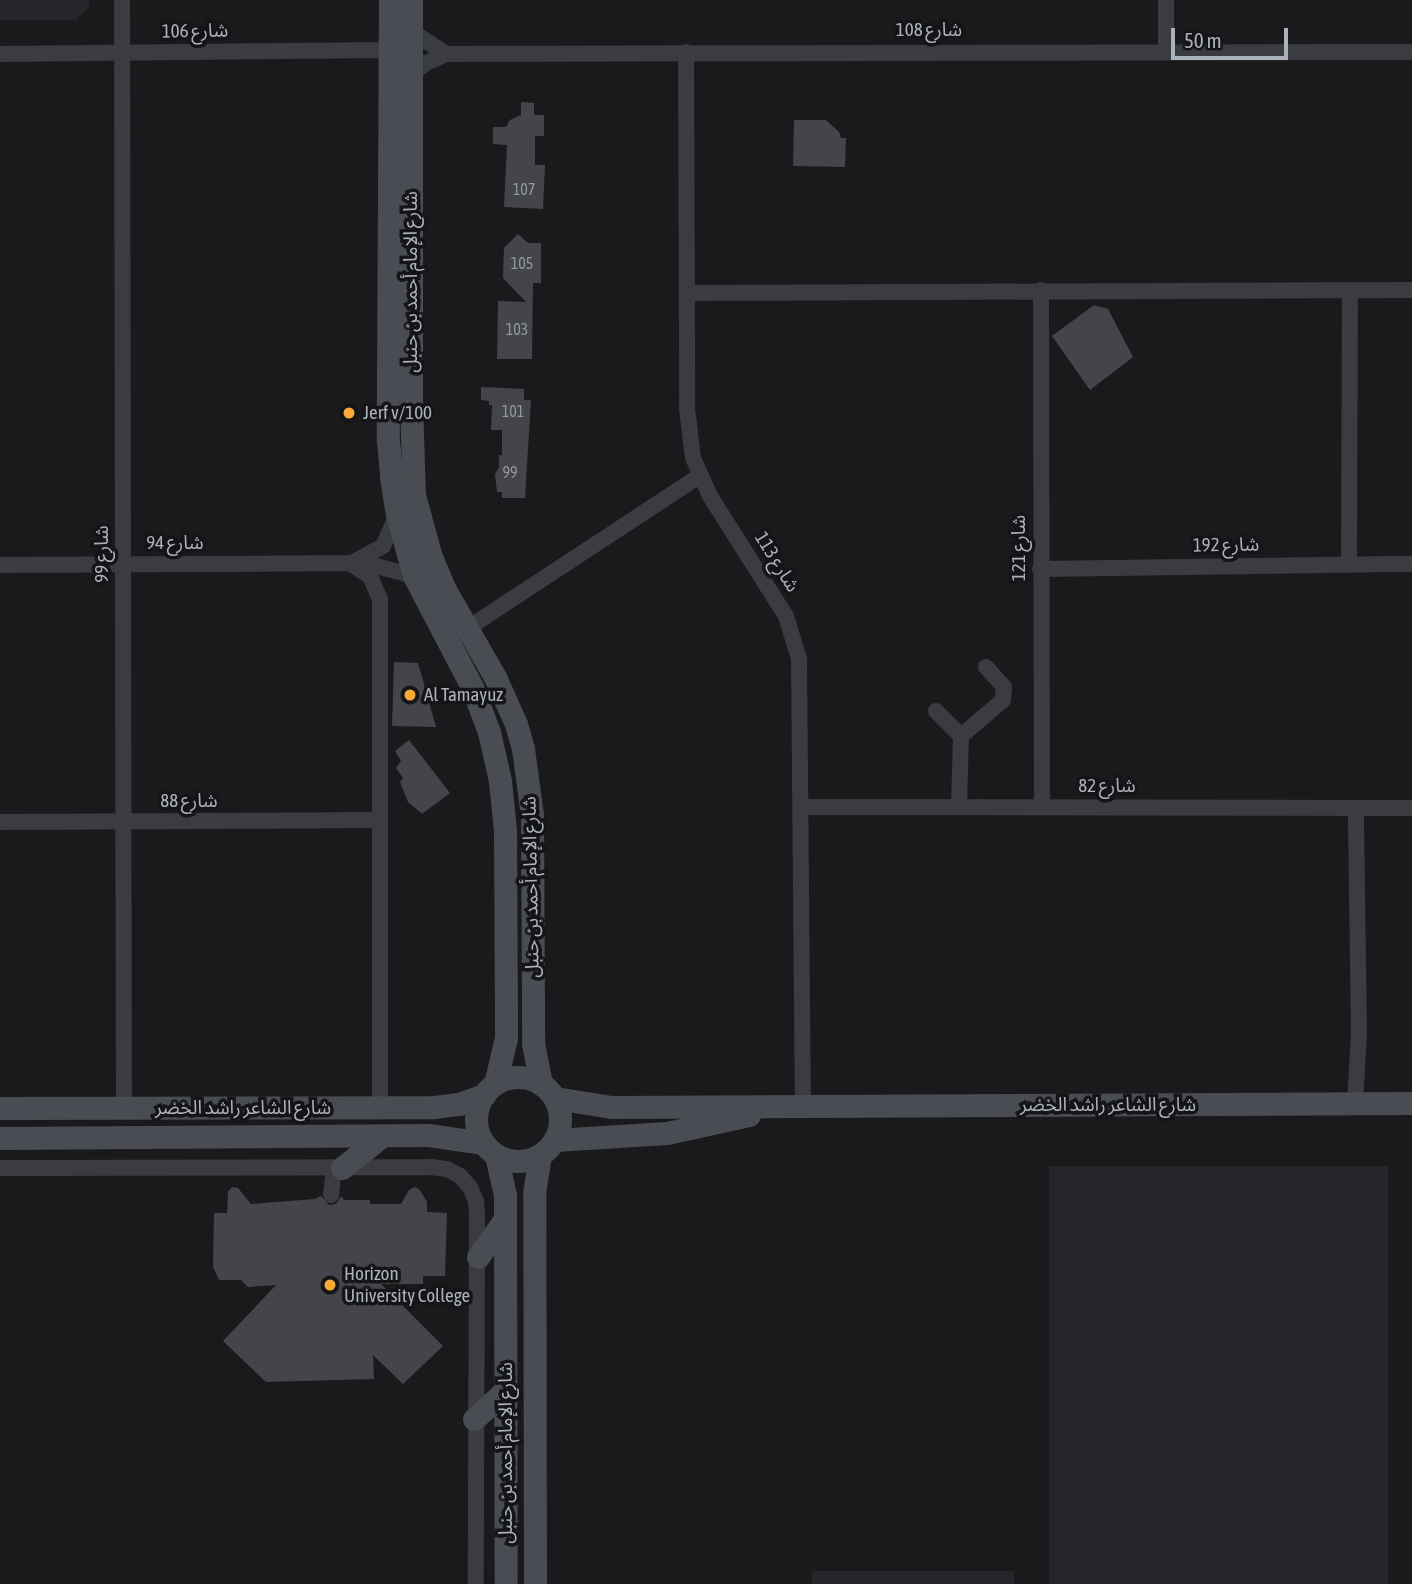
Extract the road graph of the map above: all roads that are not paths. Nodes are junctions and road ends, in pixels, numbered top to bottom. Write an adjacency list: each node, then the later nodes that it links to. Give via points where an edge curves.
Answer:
1 (122, 0): 10 (street, شارع 99)
2 (390, 0): 6 (street, شارع الإمام أحمد بن حنبل)
3 (411, 0): 5 (street, شارع الإمام أحمد بن حنبل)
4 (1166, 0): 7 (street)
5 (411, 32): 12 (street); 13 (street, شارع الإمام أحمد بن حنبل)
6 (390, 50): 10 (street, شارع 106); 19 (street, شارع الإمام أحمد بن حنبل, via 388,440)
7 (1166, 51): 8 (street, شارع 108); 9 (street, شارع 108)
8 (686, 52): 12 (street, شارع 108); 17 (street, شارع 113)
9 (1412, 52)
10 (121, 53): 11 (street, شارع 106); 21 (street, شارع 99)
11 (0, 54)
12 (446, 54): 13 (street, شارع 108)
13 (411, 75): 28 (street, شارع الإمام أحمد بن حنبل, via 414,495 431,557)
14 (1041, 290): 15 (street); 17 (street); 25 (street, شارع 121)
15 (1350, 290): 16 (street); 22 (street)
16 (1412, 290)
17 (689, 293): 18 (street, شارع 113, via 688,434)
18 (699, 477): 28 (street); 32 (street, شارع 113, via 776,597 794,637 801,681)
19 (397, 514): 20 (street, شارع 94, via 383,546); 26 (street, شارع الإمام أحمد بن حنبل)
20 (349, 563): 21 (street, شارع 94); 26 (street, شارع 94); 27 (street, via 370,576)
21 (124, 564): 24 (street, شارع 94); 39 (street, شارع 99)
22 (1349, 564): 23 (street, شارع 192); 25 (street, شارع 192)
23 (1412, 564)
24 (0, 565)
25 (1040, 569): 34 (street, شارع 121)
26 (405, 573): 27 (street); 40 (street, شارع الإمام أحمد بن حنبل, via 472,687 500,780 505,830 506,1038)
27 (380, 599): 37 (street)
28 (468, 628): 41 (street, شارع الإمام أحمد بن حنبل, via 516,724 530,784 533,1043)
29 (986, 667): 31 (street, via 1004,687 1003,699)
30 (936, 710): 31 (street)
31 (961, 736): 33 (street)
32 (801, 807): 33 (street, شارع 82); 44 (street, شارع 113)
33 (959, 807): 34 (street, شارع 82)
34 (1042, 807): 35 (street, شارع 82)
35 (1361, 808): 36 (street, شارع 82); 42 (street, via 1355,882 1359,1034 1366,1066)
36 (1412, 808)
37 (378, 820): 39 (street, شارع 88); 45 (street)
38 (0, 822): 39 (street, شارع 88)
39 (123, 822): 47 (street, شارع 99)
40 (489, 1089): 41 (street, via 510,1078 526,1078); 45 (street, شارع الشاعر راشد الخضر, via 446,1106); 51 (street, via 476,1124)
41 (548, 1091): 44 (street, شارع الشاعر راشد الخضر, via 611,1107); 50 (street, via 560,1119)
42 (1361, 1103): 43 (street, شارع الشاعر راشد الخضر); 44 (street, شارع الشاعر راشد الخضر)
43 (1412, 1103)
44 (803, 1104): 50 (street, شارع الشاعر راشد الخضر, via 667,1133)
45 (380, 1107): 47 (street, شارع الشاعر راشد الخضر)
46 (0, 1108): 47 (street, شارع الشاعر راشد الخضر)
47 (124, 1108)
48 (382, 1136): 49 (street, شارع الشاعر راشد الخضر); 51 (street, شارع الشاعر راشد الخضر, via 442,1136); 53 (street)
49 (0, 1138)
50 (547, 1148): 51 (street, via 518,1161); 61 (street, شارع الإمام أحمد بن حنبل, via 534,1193)
51 (490, 1149): 55 (street, شارع الإمام أحمد بن حنبل, via 504,1186)
52 (0, 1168): 53 (street)
53 (338, 1168): 54 (street); 56 (street, via 432,1167 460,1175 476,1201)
54 (331, 1195)
55 (505, 1219): 56 (street); 57 (street, شارع الإمام أحمد بن حنبل)
56 (478, 1257): 58 (street)
57 (505, 1391): 58 (street); 60 (street, شارع الإمام أحمد بن حنبل)
58 (474, 1419): 59 (street)
59 (476, 1584)
60 (506, 1584)
61 (535, 1584)

